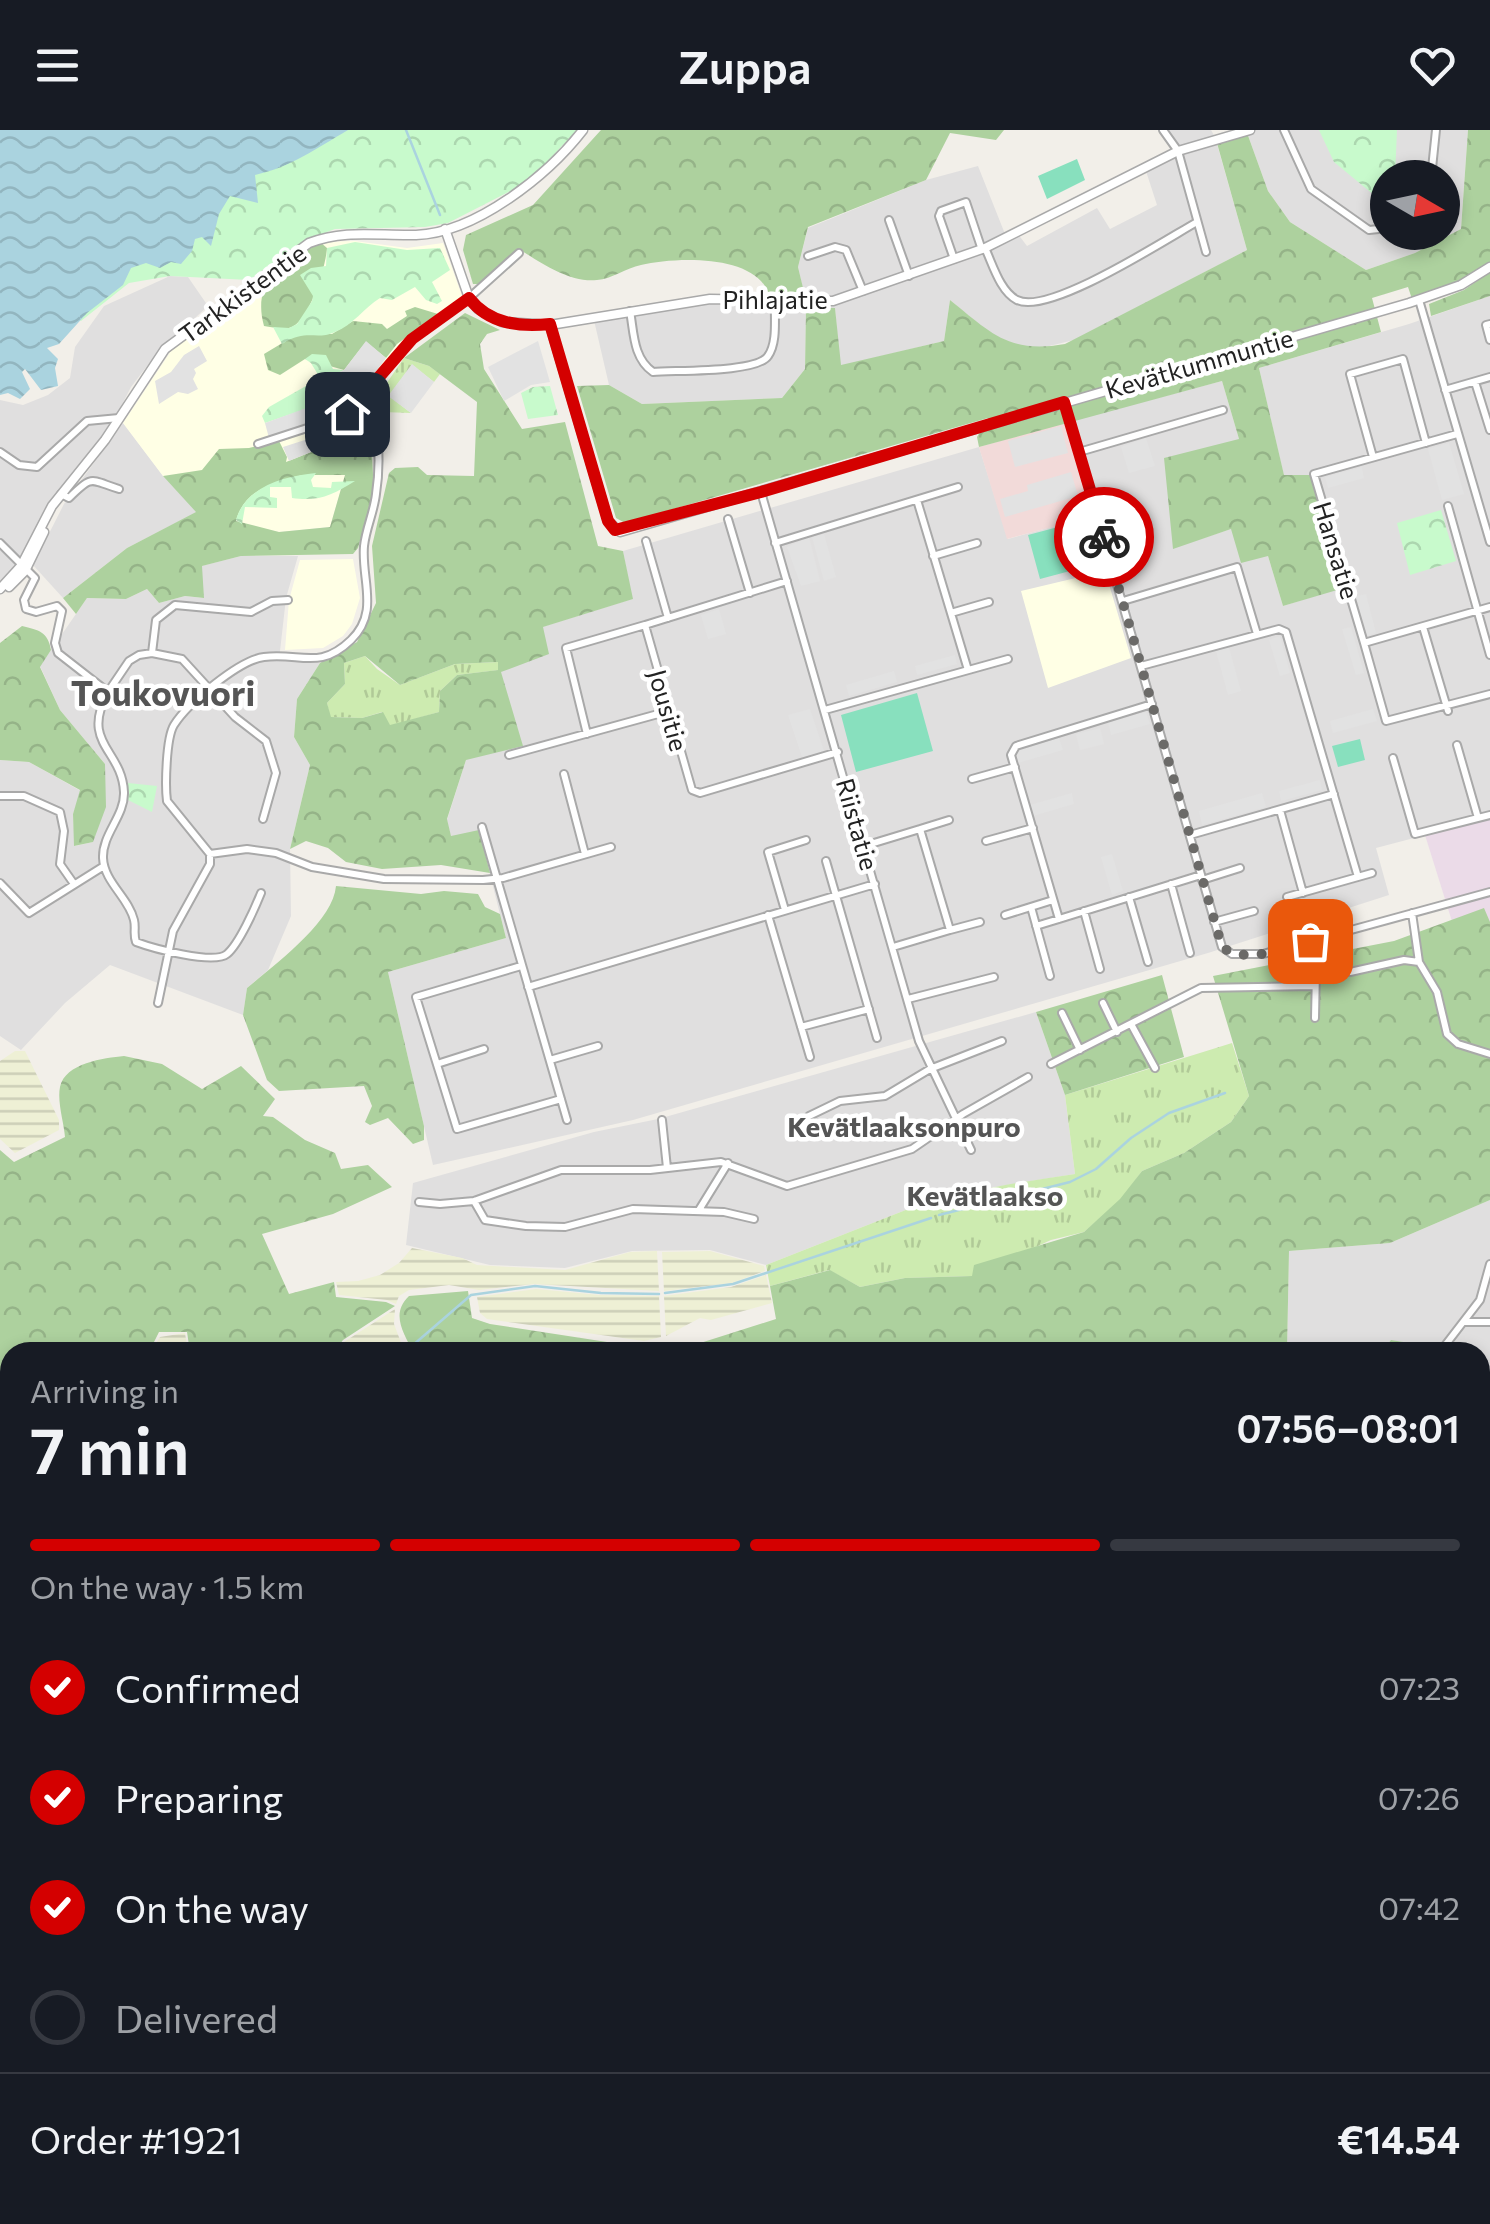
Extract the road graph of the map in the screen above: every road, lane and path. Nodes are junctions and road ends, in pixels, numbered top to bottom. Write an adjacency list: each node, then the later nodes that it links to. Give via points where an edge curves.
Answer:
1 (583, 130): 10 (street, via 531,184)
2 (1163, 130): 6 (street)
3 (1250, 130): 6 (street, Pihlajatie)
4 (1284, 130): 11 (street, via 1311,189)
5 (1436, 130): 7 (street)
6 (1178, 151): 9 (street); 12 (street, Pihlajatie)
7 (1433, 160)
8 (889, 220): 18 (street)
9 (1198, 222): 12 (street, via 1035,304 1008,292); 14 (street)
10 (445, 230): 20 (street); 33 (street, Tarkkistentie, via 345,233 309,244 165,349)
11 (1370, 230)
12 (983, 249): 16 (street, Pihlajatie); 16 (street, via 966,202 944,210 939,216)
13 (519, 252): 20 (street)
14 (1206, 252)
15 (808, 256): 19 (street, via 846,250)
16 (954, 260): 18 (street, Pihlajatie)
17 (1490, 267): 21 (street, Kevätkummuntie, via 1461,286)
18 (909, 276): 19 (street, Pihlajatie)
19 (864, 292): 22 (street, Pihlajatie)
20 (469, 298): 24 (street, Pihlajatie, via 497,321); 30 (street, via 412,339)
21 (1419, 300): 29 (street); 31 (street, Kevätkummuntie)
22 (774, 301): 23 (street, Pihlajatie, via 710,299); 23 (street, via 768,357 736,367 652,372 637,352)
23 (630, 311): 24 (street, Pihlajatie)
24 (550, 324): 43 (street, Kevätkummuntie, via 615,530)
25 (1490, 324): 26 (street)
26 (1490, 340)
27 (1490, 377): 28 (street)
28 (1475, 382): 29 (street); 34 (street)
29 (1445, 390): 35 (street)
30 (364, 398): 37 (street, via 341,417); 74 (street, via 376,415 377,491 364,552 369,601 362,626 328,656 252,660)
31 (1064, 402): 39 (street); 43 (street, Kevätkummuntie)
32 (1223, 410): 39 (street)
33 (119, 418): 38 (street, via 87,421 37,467); 44 (street, Tarkkistentie)
34 (1490, 430)
35 (1457, 434): 36 (street, Hansatie); 49 (street)
36 (1426, 442): 40 (street, Hansatie); 40 (street, via 1402,359 1350,374)
37 (258, 444)
38 (0, 452)
39 (1079, 452): 59 (street)
40 (1374, 457): 68 (street, Hansatie, via 1314,474)
41 (958, 487): 45 (street)
42 (118, 489): 44 (street, via 102,480 86,482 68,498)
43 (761, 492): 50 (street, Riistatie)
44 (59, 497): 54 (street, Tarkkistentie)
45 (917, 500): 50 (street); 53 (street)
46 (1448, 506): 62 (street)
47 (728, 519): 57 (street)
48 (646, 542): 64 (street)
49 (1490, 542)
50 (775, 543): 55 (street, Riistatie)
51 (977, 543): 53 (street)
52 (0, 544): 54 (street)
53 (933, 556): 63 (street)
54 (23, 570): 56 (street, Tarkkistentie); 75 (street, via 28,610 62,611 55,643 60,658)
55 (786, 581): 57 (street); 79 (street, Riistatie)
56 (0, 591)
57 (750, 593): 64 (street)
58 (288, 600): 69 (street, via 251,612 176,605 156,620)
59 (1123, 601): 67 (street, via 1237,567); 72 (street)
60 (989, 602): 63 (street)
61 (1490, 607): 62 (street)
62 (1478, 610): 66 (street); 70 (street)
63 (950, 613): 73 (street)
64 (668, 618): 65 (street)
65 (646, 625): 80 (street, Jousitie); 81 (street, via 566,648)
66 (1423, 626): 68 (street); 78 (street)
67 (1257, 634): 72 (street); 89 (street, via 1286,632)
68 (1364, 643): 78 (street, via 1386,721)
69 (152, 654): 74 (street, via 182,659); 75 (street, via 129,661)
70 (1490, 656)
71 (1008, 659): 73 (street)
72 (1141, 666): 77 (street)
73 (968, 670): 79 (street)
74 (210, 690): 94 (street, via 266,740 276,772); 104 (street, via 174,725 166,792 170,808)
75 (108, 692): 107 (street, via 98,732 124,796)
76 (1490, 694): 78 (street)
77 (1152, 704): 86 (street, via 1016,746); 99 (street)
78 (1447, 708)
79 (825, 710): 83 (street, Riistatie)
80 (668, 711): 81 (street); 83 (street, Jousitie, via 696,793)
81 (587, 734): 84 (street)
82 (1457, 745): 93 (street)
83 (838, 752): 102 (street, Riistatie)
84 (509, 755)
85 (1394, 758): 93 (street, via 1415,834)
86 (1015, 767): 88 (street); 98 (street)
87 (564, 774): 105 (street)
88 (972, 779)
89 (1334, 794): 91 (street); 110 (street)
90 (0, 796): 114 (street, via 24,796 60,812 60,864)
91 (1280, 810): 99 (street); 119 (street)
92 (1490, 815): 93 (street)
93 (1478, 818)
94 (263, 820)
95 (948, 820): 97 (street)
96 (482, 827): 112 (street)
97 (920, 828): 102 (street); 135 (street)
98 (1033, 828): 101 (street); 123 (street)
99 (1190, 836): 111 (street)
100 (806, 840): 125 (street, via 768,852)
101 (986, 841)
102 (864, 846): 115 (street, Riistatie)
103 (611, 847): 105 (street)
104 (210, 854): 112 (street, via 262,850 384,879); 138 (street)
105 (585, 854): 112 (street)
106 (826, 861): 120 (street)
107 (104, 866): 114 (street); 138 (street, via 134,916 136,942)
108 (1240, 868): 111 (street)
109 (1372, 873): 110 (street)
110 (1358, 877): 119 (street)
111 (1201, 878): 116 (street); 133 (street)
112 (497, 879): 142 (street)
113 (0, 884): 114 (street, via 28,913)
114 (74, 884)
115 (875, 884): 120 (street); 137 (street, Riistatie)
116 (1171, 884): 121 (street); 139 (street)
117 (1490, 892): 128 (street)
118 (261, 893): 138 (street, via 227,954 214,960)
119 (1303, 893): 122 (street)
120 (836, 895): 125 (street); 152 (street)
121 (1129, 898): 127 (street); 140 (street)
122 (1286, 898)
123 (1053, 900): 124 (street); 131 (street)
124 (1031, 907): 129 (street); 134 (street)
125 (785, 910): 130 (street)
126 (1254, 911): 133 (street)
127 (1084, 912): 131 (street); 144 (street)
128 (1412, 913): 136 (street); 141 (street)
129 (1005, 914)
130 (768, 915): 148 (street); 156 (street)
131 (1059, 920): 134 (street)
132 (980, 922): 135 (street)
133 (1214, 922): 136 (street, via 1222,947 1232,954 1264,954)
134 (1036, 926): 145 (street)
135 (950, 930): 137 (street)
136 (1310, 941): 143 (street)
137 (893, 947): 149 (street, Riistatie)
138 (168, 950): 150 (street)
139 (1190, 954)
140 (1148, 962)
141 (1419, 962): 143 (street, via 1364,971); 163 (street, via 1437,992 1447,1034)
142 (522, 966): 148 (street); 166 (street, via 416,997)
143 (1316, 967): 147 (street)
144 (1100, 969)
145 (1050, 976)
146 (994, 977): 149 (street)
147 (1315, 986): 154 (street); 155 (street, via 1201,988)
148 (528, 987): 165 (street)
149 (908, 999): 169 (street, Riistatie)
150 (158, 1003)
151 (1103, 1003): 157 (street)
152 (869, 1009): 156 (street); 158 (street)
153 (1062, 1013): 162 (street)
154 (1315, 1018)
155 (1131, 1024): 157 (street); 168 (street)
156 (801, 1027): 164 (street)
157 (1117, 1032): 162 (street)
158 (877, 1038)
159 (1002, 1041): 169 (street)
160 (598, 1046): 165 (street)
161 (484, 1049): 166 (street)
162 (1080, 1050): 167 (street)
163 (1490, 1054)
164 (810, 1058)
165 (550, 1060): 171 (street)
166 (437, 1064): 171 (street, via 457,1128)
167 (1052, 1064)
168 (1155, 1068)
169 (930, 1069): 172 (street, via 885,1096 840,1102); 175 (street, Riistatie)
170 (1028, 1077): 175 (street)
171 (561, 1099): 173 (street)
172 (809, 1116)
173 (567, 1120)
174 (662, 1120): 178 (street)
175 (957, 1120): 176 (street, Riistatie); 177 (street, via 912,1149 787,1186)
176 (971, 1150)
177 (728, 1164): 178 (street); 181 (street)
178 (668, 1168): 179 (street, via 561,1170)
179 (474, 1201): 180 (street); 181 (street, via 485,1220 526,1226 565,1226 624,1210)
180 (419, 1202)
181 (699, 1210): 182 (street)
182 (754, 1220)
183 (1490, 1264): 184 (street, via 1480,1300)
184 (1465, 1322): 185 (street); 186 (street)
185 (1490, 1322)
186 (1448, 1342)

